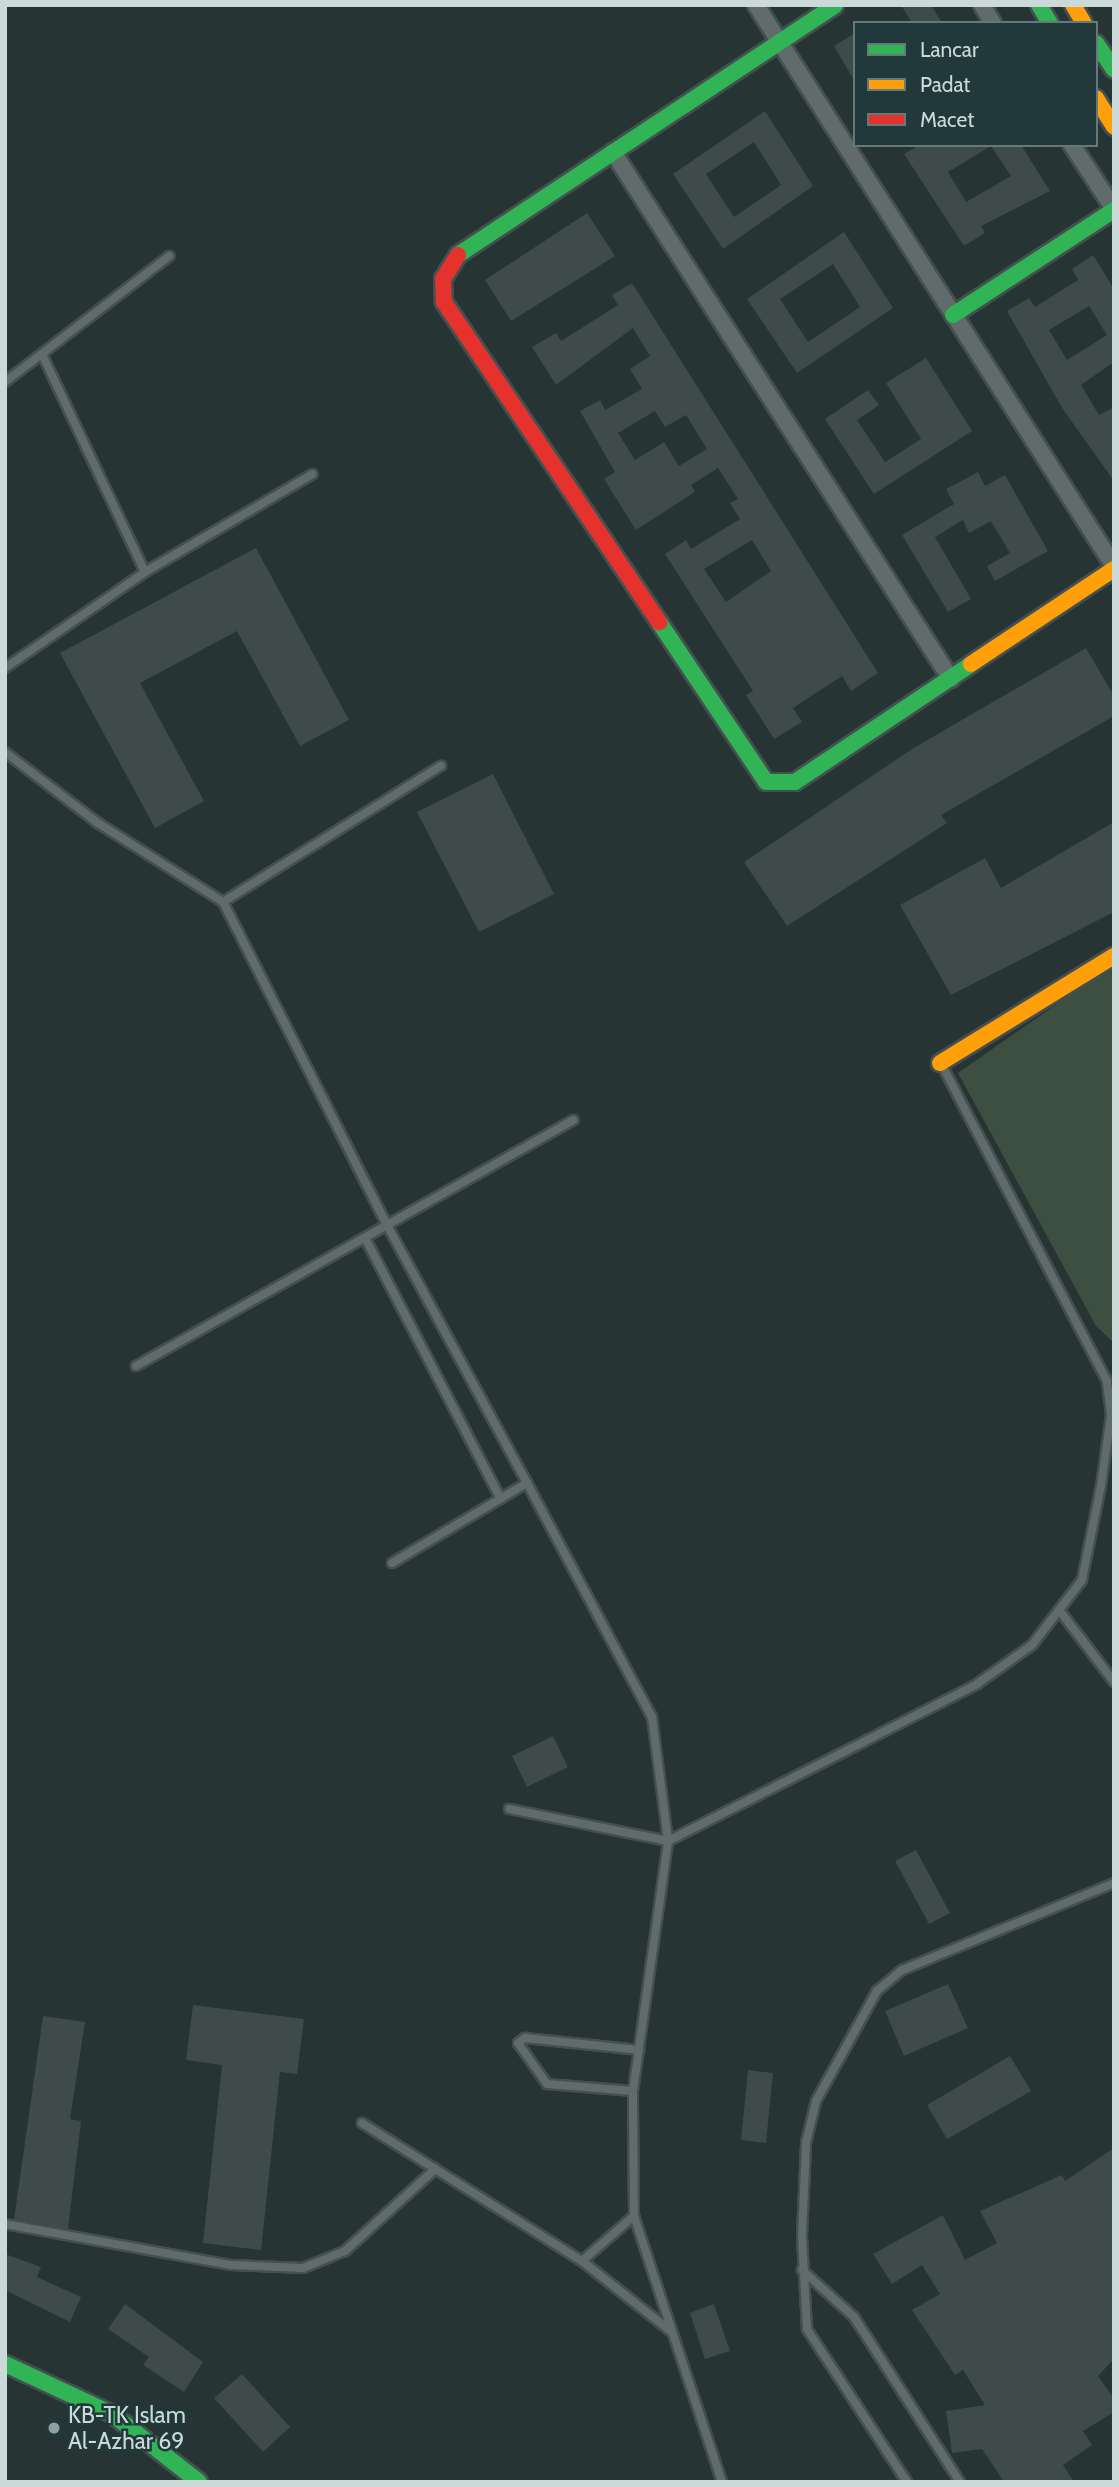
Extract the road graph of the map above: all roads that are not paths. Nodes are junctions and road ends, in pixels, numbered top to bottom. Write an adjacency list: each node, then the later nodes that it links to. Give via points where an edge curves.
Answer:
1 (755, 5): 7 (street)
2 (835, 5): 7 (main road)
3 (982, 5): 5 (street)
4 (1040, 5): 6 (main road)
5 (992, 21)
6 (1049, 21)
7 (779, 41): 13 (main road); 16 (street)
8 (1098, 46): 9 (main road)
9 (1114, 70)
10 (1098, 101): 11 (main road)
11 (1114, 127)
12 (1073, 147): 14 (street)
13 (612, 152): 23 (street); 23 (main road, via 451,260 444,302 766,782 795,782)
14 (1114, 209): 16 (main road)
15 (169, 256): 17 (lane)
16 (953, 315): 20 (street)
17 (42, 354): 18 (lane); 21 (lane)
18 (5, 382)
19 (313, 474): 21 (lane)
20 (1114, 568): 23 (main road)
21 (145, 572): 22 (lane)
22 (5, 668)
23 (951, 679)
24 (5, 752): 26 (lane, via 97,823)
25 (441, 766): 26 (lane)
26 (223, 902): 30 (lane)
27 (1114, 956): 28 (main road)
28 (940, 1063): 36 (lane, via 1107,1381 1111,1415 1095,1520 1082,1580)
29 (573, 1120): 30 (lane)
30 (387, 1226): 31 (lane); 33 (lane)
31 (365, 1238): 32 (lane); 34 (lane)
32 (136, 1366)
33 (527, 1483): 34 (lane); 39 (lane, via 652,1717)
34 (501, 1499): 35 (lane)
35 (392, 1563)
36 (1060, 1611): 37 (lane); 39 (lane, via 1032,1645 977,1684)
37 (1114, 1682)
38 (509, 1809): 39 (lane)
39 (668, 1841): 41 (lane)
40 (1114, 1883): 48 (lane, via 902,1970 877,1992 816,2101 806,2143)
41 (639, 2050): 42 (lane); 42 (lane, via 525,2038 518,2043 547,2084)
42 (633, 2091): 45 (lane)
43 (362, 2123): 44 (lane)
44 (435, 2169): 46 (lane, via 345,2251 303,2268 231,2265); 47 (lane)
45 (634, 2216): 47 (lane); 49 (lane)
46 (5, 2224)
47 (582, 2261): 49 (lane)
48 (802, 2270): 53 (lane, via 807,2329); 54 (lane, via 854,2317)
49 (672, 2332): 52 (lane)
50 (5, 2364): 51 (main road, via 112,2414)
51 (199, 2482)
52 (722, 2482)
53 (907, 2482)
54 (960, 2482)

